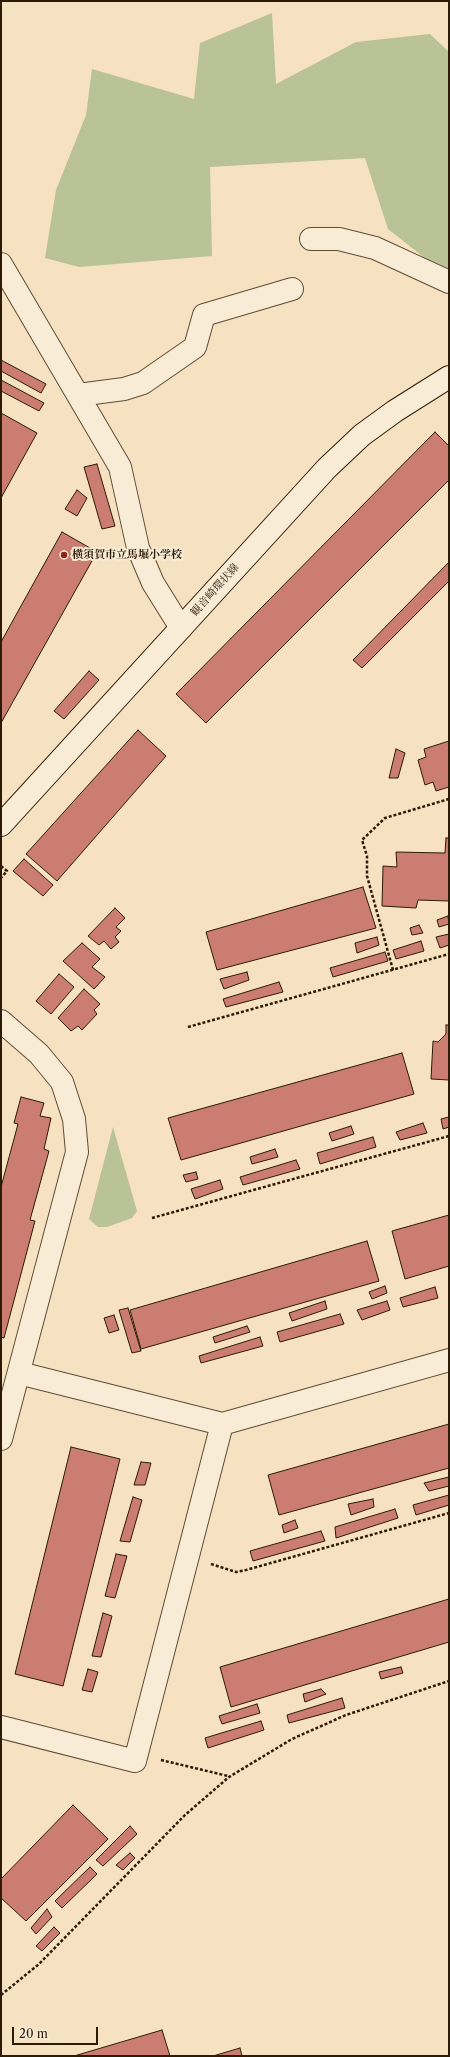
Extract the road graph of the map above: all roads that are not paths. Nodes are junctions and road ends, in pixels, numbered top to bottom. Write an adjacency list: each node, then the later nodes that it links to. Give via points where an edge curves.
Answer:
1 (311, 239): 3 (street, via 339,239 375,248)
2 (1, 264): 6 (street)
3 (449, 282)
4 (292, 289): 6 (street, via 204,315 195,347 144,383 124,389)
5 (449, 377): 7 (street, 観音崎環状線, via 395,410 357,440 282,515)
6 (78, 395): 7 (street, via 120,467 138,548 153,582)
7 (181, 628): 8 (street, 観音崎環状線)
8 (1, 825)
9 (1, 1021): 11 (street, via 39,1054 62,1082 74,1119 77,1152)
10 (449, 1360): 12 (street)
11 (18, 1373): 12 (street); 13 (street)
12 (222, 1424): 14 (street, via 135,1761)
13 (1, 1440)
14 (1, 1727)

